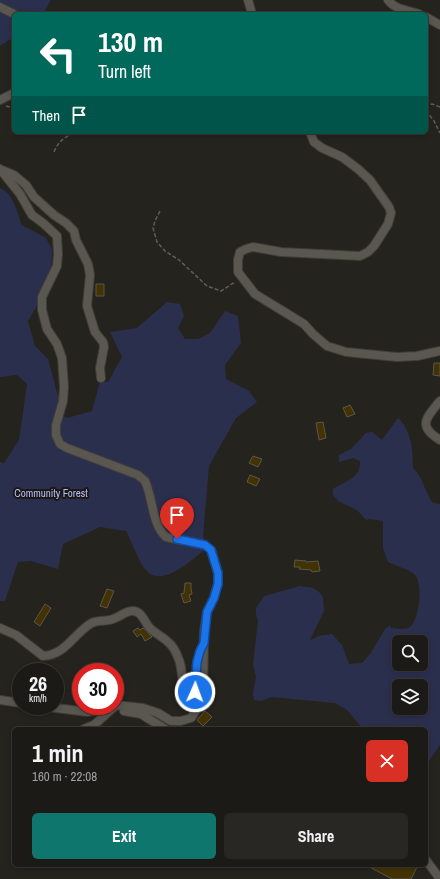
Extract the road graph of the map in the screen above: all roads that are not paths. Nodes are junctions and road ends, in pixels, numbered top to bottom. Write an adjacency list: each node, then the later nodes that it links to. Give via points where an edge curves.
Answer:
1 (248, 0): 4 (street)
2 (388, 0): 5 (street, via 399,9)
3 (0, 7): 6 (street)
4 (251, 12)
5 (414, 12)
6 (12, 13)
7 (428, 18): 8 (street)
8 (440, 25)
9 (12, 94): 10 (street)
10 (0, 100)
11 (311, 134): 13 (street, via 314,142 342,157 370,180 389,206 390,219 374,246 360,256 281,252 253,247 240,252 238,272 255,294 304,324 327,346 346,352 397,357)
12 (0, 169): 14 (street, via 14,175 26,185 34,197 74,231 90,275 87,306 95,332 104,347 100,368); 18 (street, via 20,194 32,215 57,236 57,266 42,297 42,310 47,329 62,358 63,400 56,435 60,444 67,448 138,474 144,481 162,533 166,537 205,545 211,550 218,573 218,584 207,612)
13 (440, 351)
14 (102, 378)
15 (440, 401): 16 (street, via 428,418 426,426 430,434)
16 (440, 440)
17 (0, 628): 18 (street, via 16,635 44,656 50,656 59,653 91,623 109,621 134,610 140,613 152,630 169,642 174,649 180,661 188,701 194,699 197,662)
18 (204, 643): 21 (street, via 203,699 191,718 171,720 143,708)
19 (0, 700): 20 (street)
20 (12, 702)
21 (124, 707)
22 (124, 710): 25 (street, via 141,714)
23 (105, 715): 24 (street)
24 (89, 727)
25 (162, 727)
26 (428, 863): 27 (street)
27 (440, 879)

